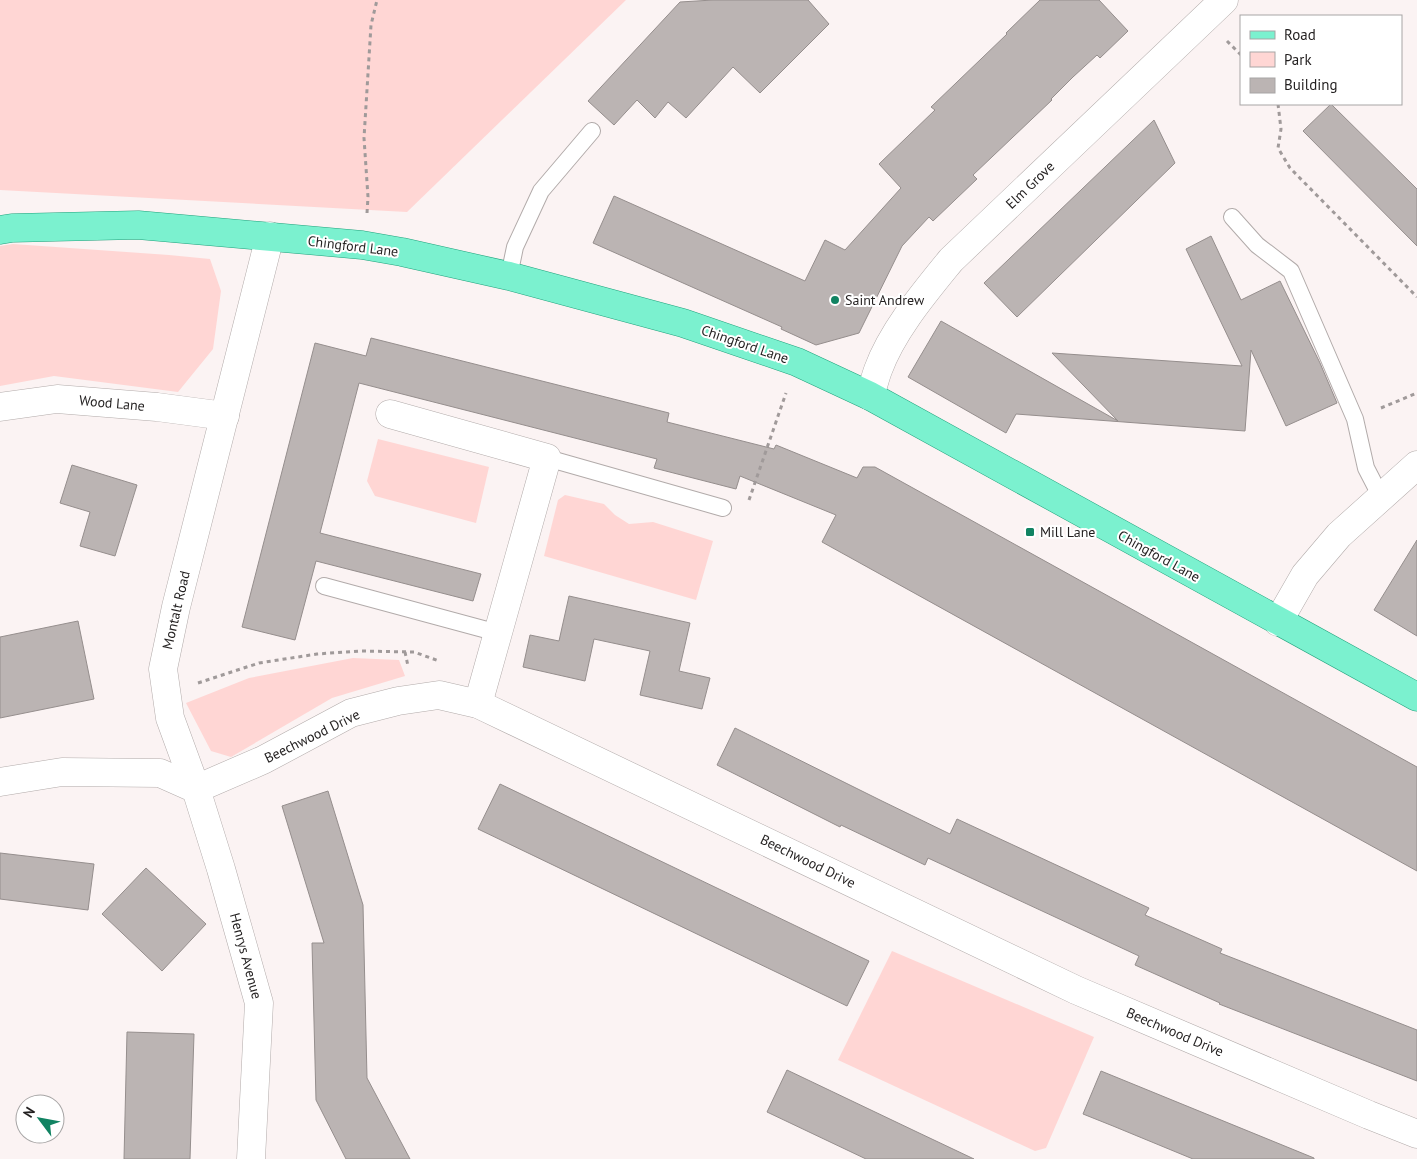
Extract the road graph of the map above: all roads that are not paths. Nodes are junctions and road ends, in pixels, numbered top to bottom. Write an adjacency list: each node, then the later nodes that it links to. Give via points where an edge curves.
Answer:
1 (1224, 0): 7 (street, Elm Grove, via 951,260 916,302 889,346)
2 (592, 131): 6 (lane, via 541,191 515,247)
3 (1232, 217): 13 (lane, via 1257,245 1291,271 1355,419 1366,468)
4 (0, 230): 5 (main road, Chingford Lane, via 138,226)
5 (270, 236): 6 (main road, Chingford Lane, via 362,245); 10 (street, Montalt Road)
6 (509, 276): 7 (main road, Chingford Lane, via 682,323 797,362)
7 (870, 396): 16 (main road, Chingford Lane)
8 (0, 407): 10 (street, Wood Lane, via 57,399)
9 (390, 414): 11 (street)
10 (225, 416): 21 (street, Montalt Road, via 163,669 170,718)
11 (547, 458): 14 (lane); 17 (street)
12 (1417, 465): 13 (street)
13 (1381, 496): 16 (street, via 1339,535 1305,575)
14 (723, 508)
15 (324, 586): 17 (lane)
16 (1278, 622): 19 (main road, Chingford Lane)
17 (498, 633): 18 (street)
18 (482, 692): 21 (street, Beechwood Drive, via 398,701 351,713 263,760); 22 (street, Beechwood Drive, via 1076,990)
19 (1417, 697)
20 (0, 782): 21 (street, via 62,772 160,773)
21 (196, 789): 23 (street, Henrys Avenue, via 259,1002)
22 (1417, 1134)
23 (251, 1159)

